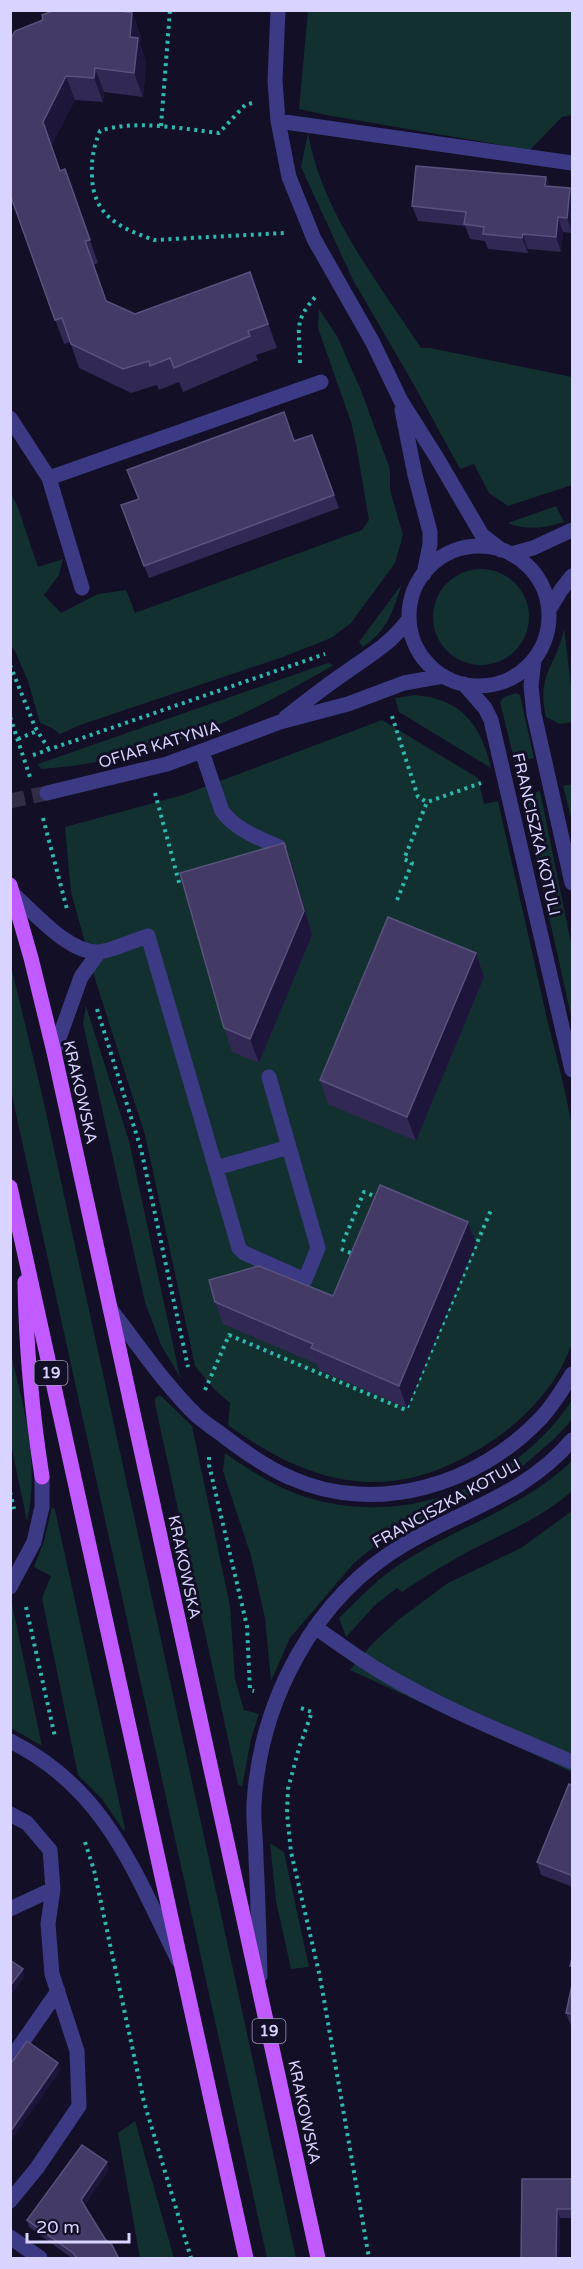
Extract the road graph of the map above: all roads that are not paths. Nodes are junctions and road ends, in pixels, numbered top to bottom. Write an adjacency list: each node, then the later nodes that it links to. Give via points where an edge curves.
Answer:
1 (278, 10): 2 (street)
2 (278, 121): 3 (street); 5 (street, via 289,177 314,239 372,341)
3 (573, 163)
4 (321, 382): 7 (street)
5 (400, 401): 9 (street, via 482,535); 10 (street, via 430,532)
6 (10, 417): 7 (street)
7 (49, 478): 12 (street)
8 (573, 530): 9 (street, via 533,548)
9 (506, 552): 10 (street, via 481,546 459,549 439,559); 13 (street, via 536,575)
10 (424, 574): 14 (street, via 415,587)
11 (573, 576): 13 (street)
12 (82, 588)
13 (549, 610): 15 (street, via 548,631)
14 (409, 619): 16 (street, via 420,652); 18 (street, OFIAR KATYNIA, via 383,648)
15 (534, 660): 17 (street, via 505,681 479,686); 22 (street, FRANCISZKA KOTULI, via 534,714)
16 (443, 676): 17 (street); 18 (street, OFIAR KATYNIA, via 404,683 348,704)
17 (464, 684): 26 (street, FRANCISZKA KOTULI, via 491,720)
18 (280, 722): 19 (street, OFIAR KATYNIA)
19 (202, 752): 20 (street, OFIAR KATYNIA); 21 (street, via 222,812 245,831)
20 (47, 793)
21 (279, 848)
22 (573, 883)
23 (12, 889): 24 (street, via 59,935 79,948); 25 (main road, KRAKOWSKA / 19)
24 (99, 952): 25 (street, via 74,994); 29 (street, via 148,936)
25 (54, 1052): 32 (main road, KRAKOWSKA / 19)
26 (573, 1070)
27 (269, 1077): 28 (street)
28 (289, 1147): 29 (street); 29 (street, via 318,1248 305,1281 241,1252)
29 (216, 1168)
30 (10, 1187): 31 (main road, 19)
31 (23, 1246): 35 (main road, via 26,1343); 43 (main road, 19)
32 (110, 1309): 33 (street, via 184,1402 212,1427 262,1463 293,1479 349,1494 397,1494 445,1482 480,1464 542,1417); 45 (main road, KRAKOWSKA / 19)
33 (573, 1374)
34 (573, 1440): 37 (street, FRANCISZKA KOTULI, via 504,1495 408,1542 373,1564)
35 (42, 1477): 36 (street, via 42,1507 34,1542)
36 (14, 1582)
37 (315, 1627): 39 (street, via 408,1687 475,1721); 45 (street, FRANCISZKA KOTULI, via 283,1686 259,1763 254,1806)
38 (10, 1741): 43 (street, via 39,1757 75,1785 101,1814 125,1853)
39 (573, 1762)
40 (10, 1814): 41 (street, via 27,1823 50,1850)
41 (53, 1889): 42 (street); 44 (street, via 48,1924 52,1974)
42 (10, 1909)
43 (181, 1967): 50 (main road, 19)
44 (58, 1991): 46 (street); 47 (street, via 77,2051 79,2106)
45 (260, 1991): 51 (main road, KRAKOWSKA / 19)
46 (10, 2060)
47 (10, 2200)
48 (10, 2237): 49 (street)
49 (40, 2259)
50 (246, 2259)
51 (318, 2259)

